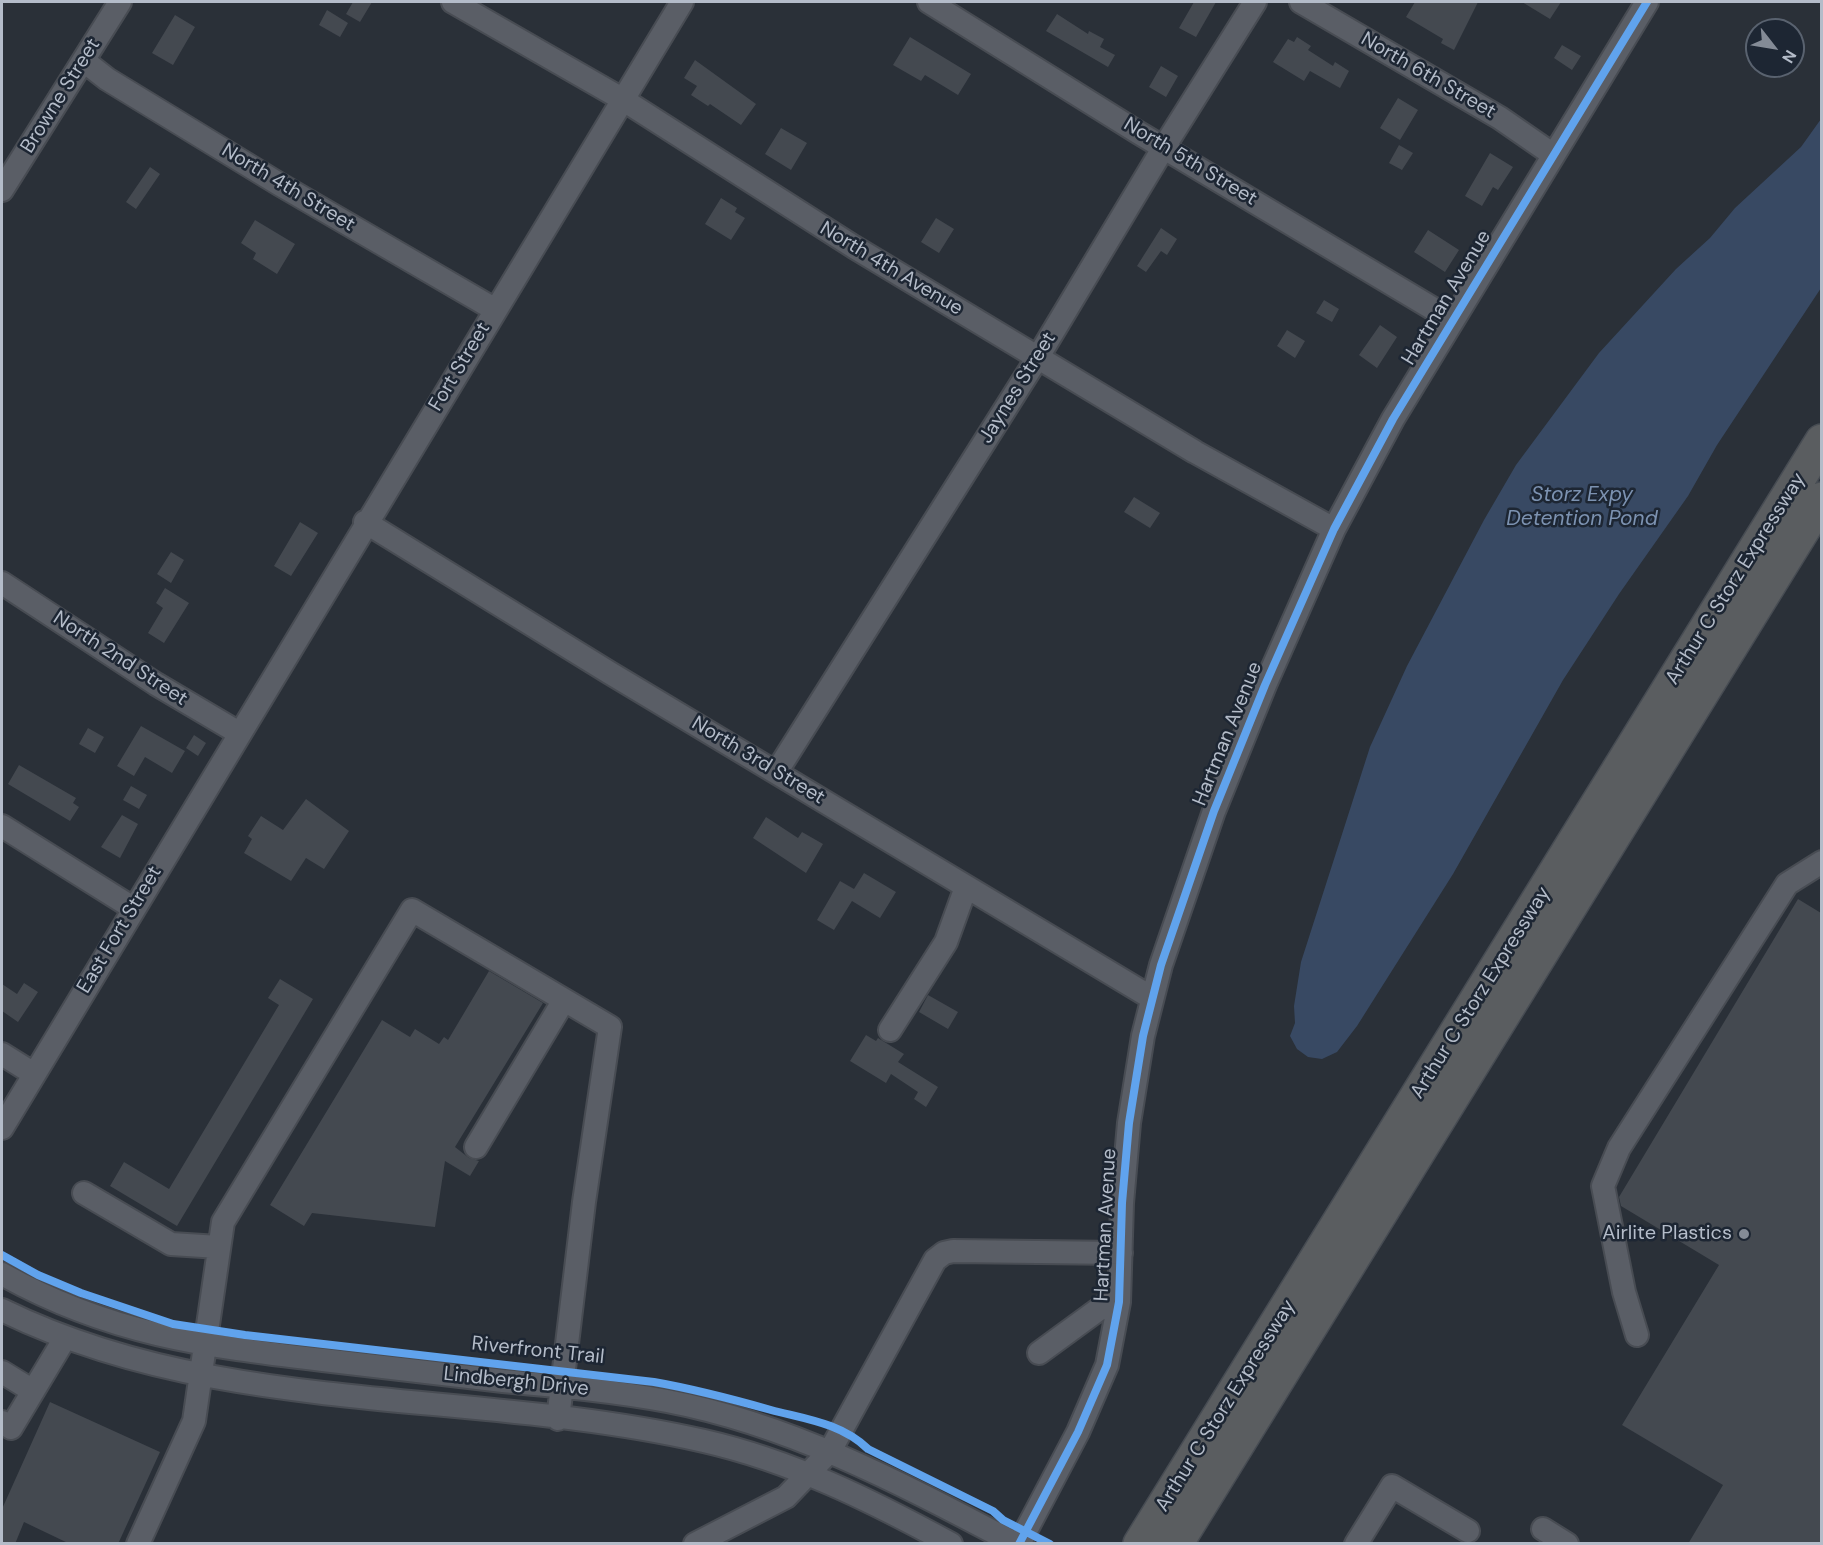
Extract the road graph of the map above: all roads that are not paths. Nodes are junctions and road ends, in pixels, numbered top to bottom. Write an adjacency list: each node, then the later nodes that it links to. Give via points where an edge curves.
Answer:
1 (120, 2): 8 (street, Browne Street)
2 (453, 2): 9 (street, North 4th Avenue)
3 (682, 2): 9 (street, Fort Street)
4 (929, 2): 10 (street, North 5th Street)
5 (1255, 2): 10 (street, Jaynes Street)
6 (1301, 2): 11 (street, North 6th Street, via 1500,118)
7 (1647, 2): 11 (street, Hartman Avenue)
8 (84, 61): 12 (street, Browne Street); 13 (street, North 4th Street, via 279,184)
9 (622, 99): 13 (street, Fort Street); 15 (street, North 4th Avenue, via 854,247)
10 (1164, 147): 14 (street, North 5th Street); 15 (street, Jaynes Street)
11 (1552, 154): 14 (street, Hartman Avenue)
12 (2, 190)
13 (494, 309): 18 (street, Fort Street)
14 (1452, 320): 19 (street, Hartman Avenue)
15 (1038, 357): 19 (street, North 4th Avenue, via 1195,452); 22 (street, Jaynes Street)
16 (1821, 441): 58 (highway, Arthur C Storz Expressway)
17 (1821, 499): 59 (highway, Arthur C Storz Expressway)
18 (365, 522): 21 (street, Fort Street); 22 (street, North 3rd Street)
19 (1334, 529): 27 (street, Hartman Avenue, via 1214,811)
20 (2, 583): 21 (street, North 2nd Street)
21 (239, 733): 26 (street, East Fort Street)
22 (777, 771): 25 (street, North 3rd Street)
23 (2, 826): 26 (street)
24 (1821, 862): 40 (street, via 1787,884 1619,1148 1603,1186 1624,1292)
25 (966, 887): 27 (street, North 3rd Street); 29 (street, via 946,942)
26 (134, 908): 31 (street, East Fort Street)
27 (1152, 998): 36 (street, Hartman Avenue, via 1129,1123)
28 (564, 1000): 33 (street); 35 (street, via 412,910 223,1222); 46 (street, via 610,1026)
29 (890, 1030)
30 (2, 1054): 31 (street)
31 (34, 1074): 32 (street, East Fort Street)
32 (2, 1128)
33 (477, 1147)
34 (84, 1193): 35 (street, via 171,1244)
35 (219, 1246): 42 (street)
36 (1120, 1252): 38 (street, Hartman Avenue); 50 (street, via 944,1253 935,1260)
37 (2, 1274): 42 (street, Lindbergh Drive, via 87,1314)
38 (1119, 1302): 43 (street, via 1107,1304); 57 (street, Hartman Avenue, via 1107,1365 1095,1397)
39 (2, 1310): 41 (street, Lindbergh Drive)
40 (1637, 1335)
41 (65, 1338): 45 (street, Lindbergh Drive, via 122,1357); 47 (street)
42 (205, 1346): 45 (street); 46 (street, Lindbergh Drive)
43 (1039, 1353)
44 (2, 1372): 47 (street)
45 (201, 1374): 48 (street, Lindbergh Drive); 54 (street, via 194,1421)
46 (562, 1387): 48 (street); 50 (street, Lindbergh Drive, via 707,1410)
47 (33, 1391): 49 (street, via 11,1428)
48 (558, 1419): 51 (street, Lindbergh Drive, via 633,1427 705,1441)
49 (2, 1422)
50 (830, 1451): 51 (street); 57 (street, Lindbergh Drive)
51 (808, 1474): 55 (street, via 786,1497); 56 (street, Lindbergh Drive)
52 (1543, 1529): 61 (street)
53 (1467, 1531): 60 (street, via 1392,1486)
54 (138, 1544)
55 (695, 1544)
56 (951, 1544)
57 (1018, 1544)
58 (1140, 1544)
59 (1176, 1544)
60 (1356, 1544)
61 (1567, 1544)

